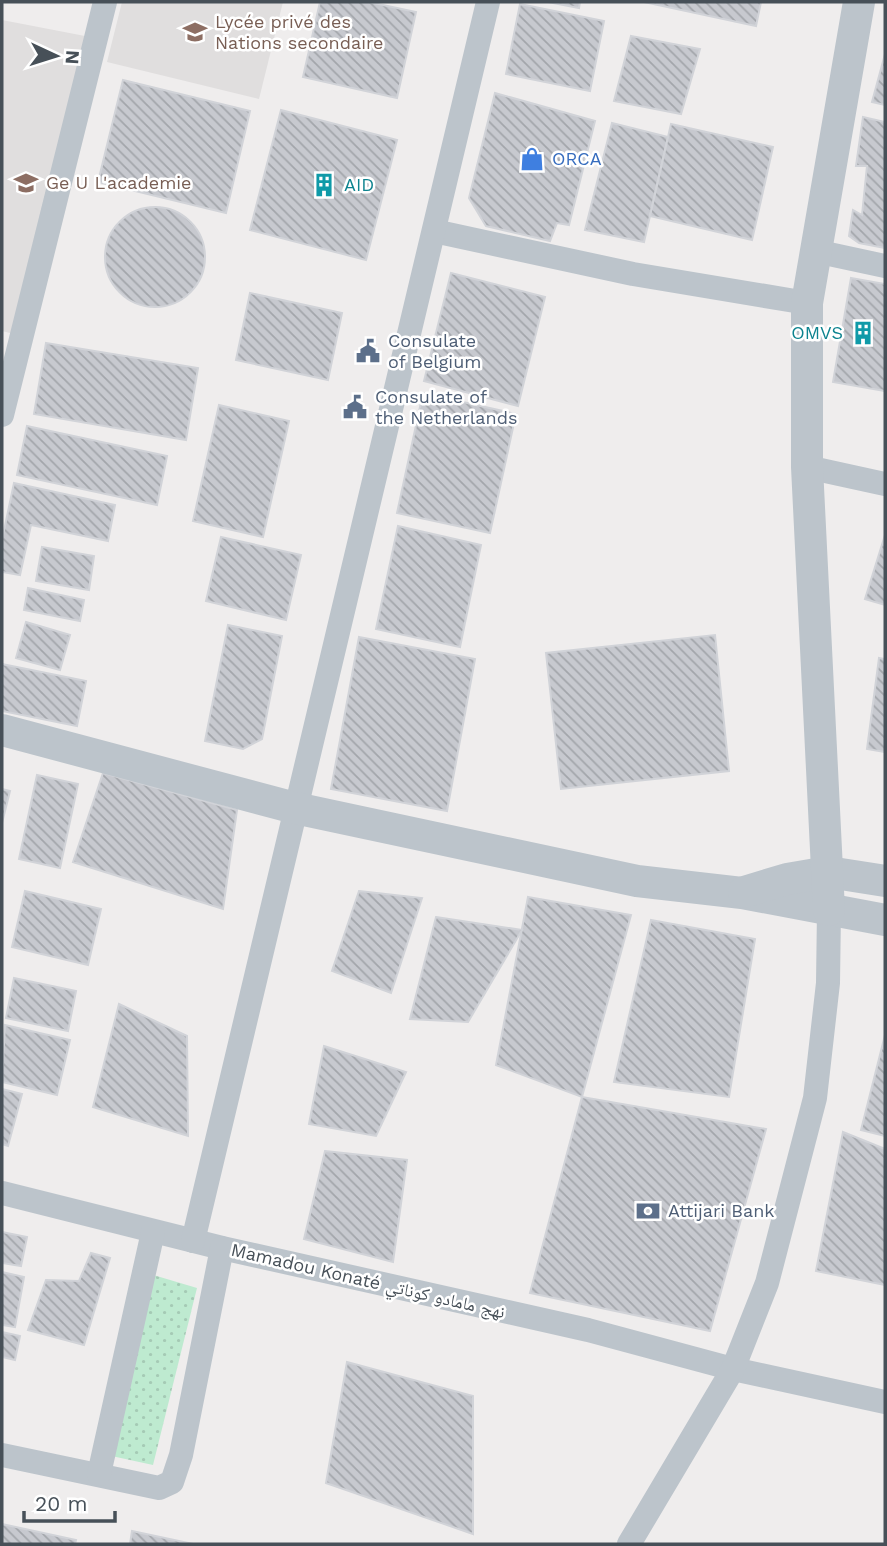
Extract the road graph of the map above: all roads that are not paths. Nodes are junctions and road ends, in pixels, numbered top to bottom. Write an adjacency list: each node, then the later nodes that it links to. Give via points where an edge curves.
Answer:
1 (105, 2): 8 (street)
2 (488, 2): 4 (street)
3 (859, 2): 5 (street)
4 (433, 231): 7 (street, via 633,274); 12 (street)
5 (815, 251): 6 (street); 7 (street)
6 (885, 266)
7 (807, 303): 9 (street)
8 (2, 415)
9 (807, 467): 10 (street); 13 (street)
10 (885, 484)
11 (2, 730): 12 (street)
12 (295, 808): 15 (street, via 637,881); 20 (street)
13 (828, 872): 14 (street); 15 (street); 16 (street)
14 (885, 881)
15 (742, 893): 16 (street)
16 (829, 910): 17 (street); 22 (street, via 828,983 815,1098 767,1283)
17 (885, 920)
18 (2, 1193): 19 (street, Mamadou Konaté نهج مامادو كوناتي)
19 (153, 1232): 20 (street, Mamadou Konaté نهج مامادو كوناتي); 25 (street)
20 (193, 1241): 21 (street, Mamadou Konaté نهج مامادو كوناتي)
21 (222, 1248): 22 (street, Mamadou Konaté نهج مامادو كوناتي, via 588,1330); 25 (street, via 172,1482 159,1488)
22 (733, 1368): 23 (street, Mamadou Konaté نهج مامادو كوناتي); 26 (street)
23 (885, 1402)
24 (2, 1455): 25 (street)
25 (99, 1474)
26 (629, 1544)

